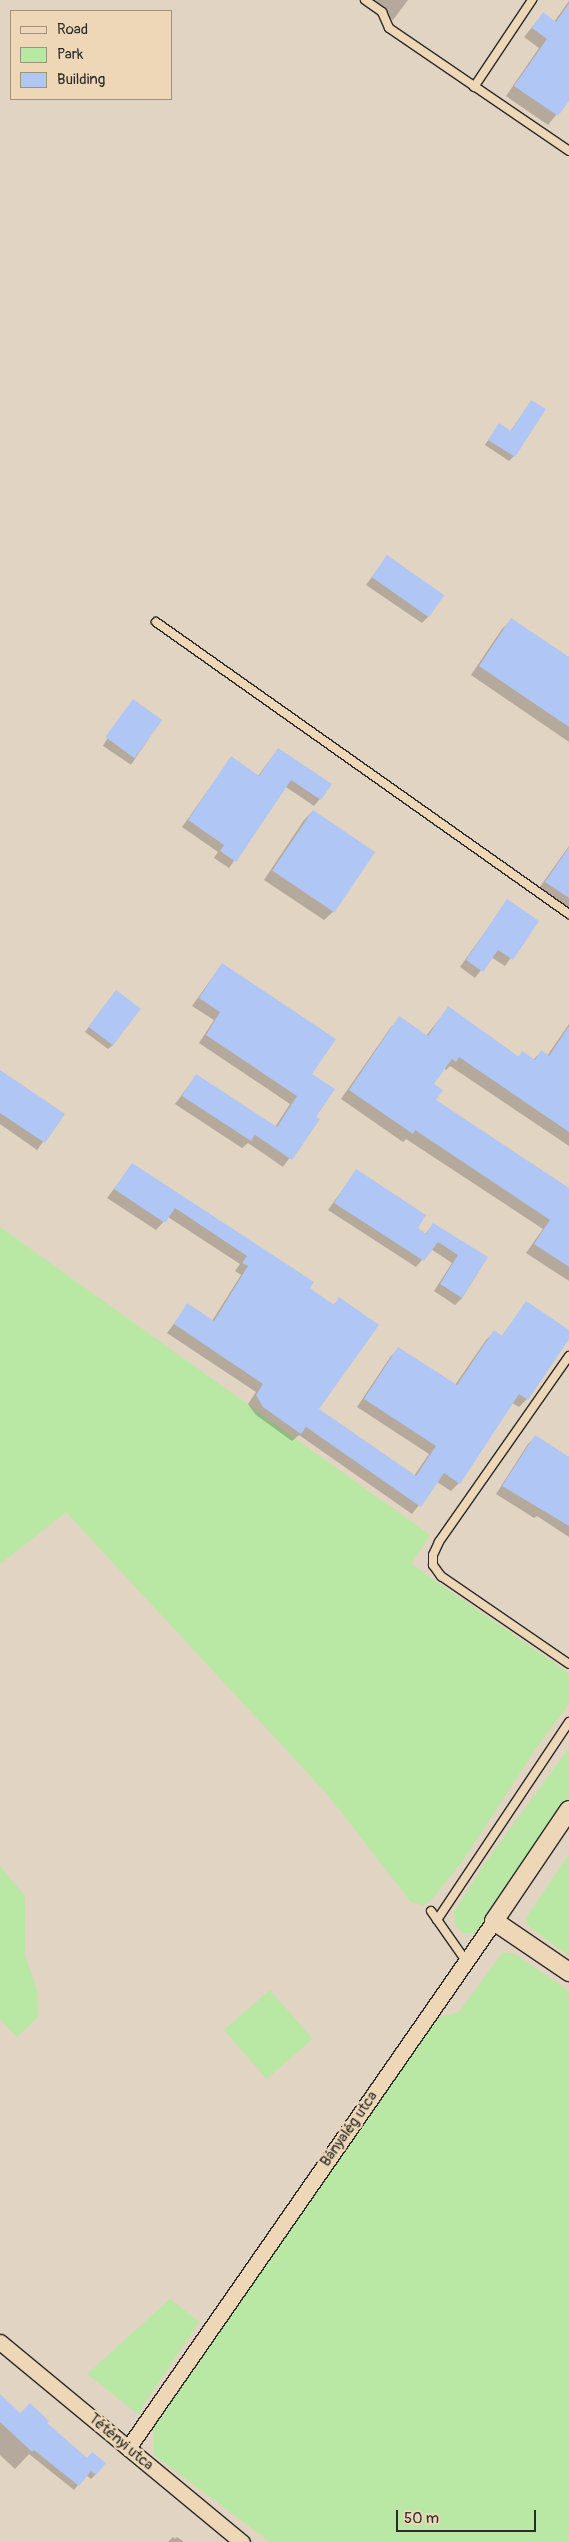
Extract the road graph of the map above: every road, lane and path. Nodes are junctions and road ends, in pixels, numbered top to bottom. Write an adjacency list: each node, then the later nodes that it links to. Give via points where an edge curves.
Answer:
1 (365, 0): 3 (lane, via 382,12 389,28)
2 (532, 0): 3 (lane)
3 (474, 87): 4 (lane)
4 (569, 151)
5 (156, 622): 6 (lane)
6 (569, 914)
7 (569, 1356): 8 (lane, via 439,1542 433,1555 433,1565 440,1576)
8 (569, 1664)
9 (569, 1722): 12 (lane)
10 (569, 1810): 13 (street, Bányalég utca)
11 (431, 1911): 12 (lane)
12 (437, 1920): 14 (lane)
13 (494, 1921): 14 (street, Bányalég utca); 15 (street)
14 (466, 1960): 17 (street, Bányalég utca)
15 (569, 1972)
16 (0, 2342): 17 (street, Tétényi utca)
17 (128, 2448): 18 (street, Tétényi utca)
18 (242, 2542)

